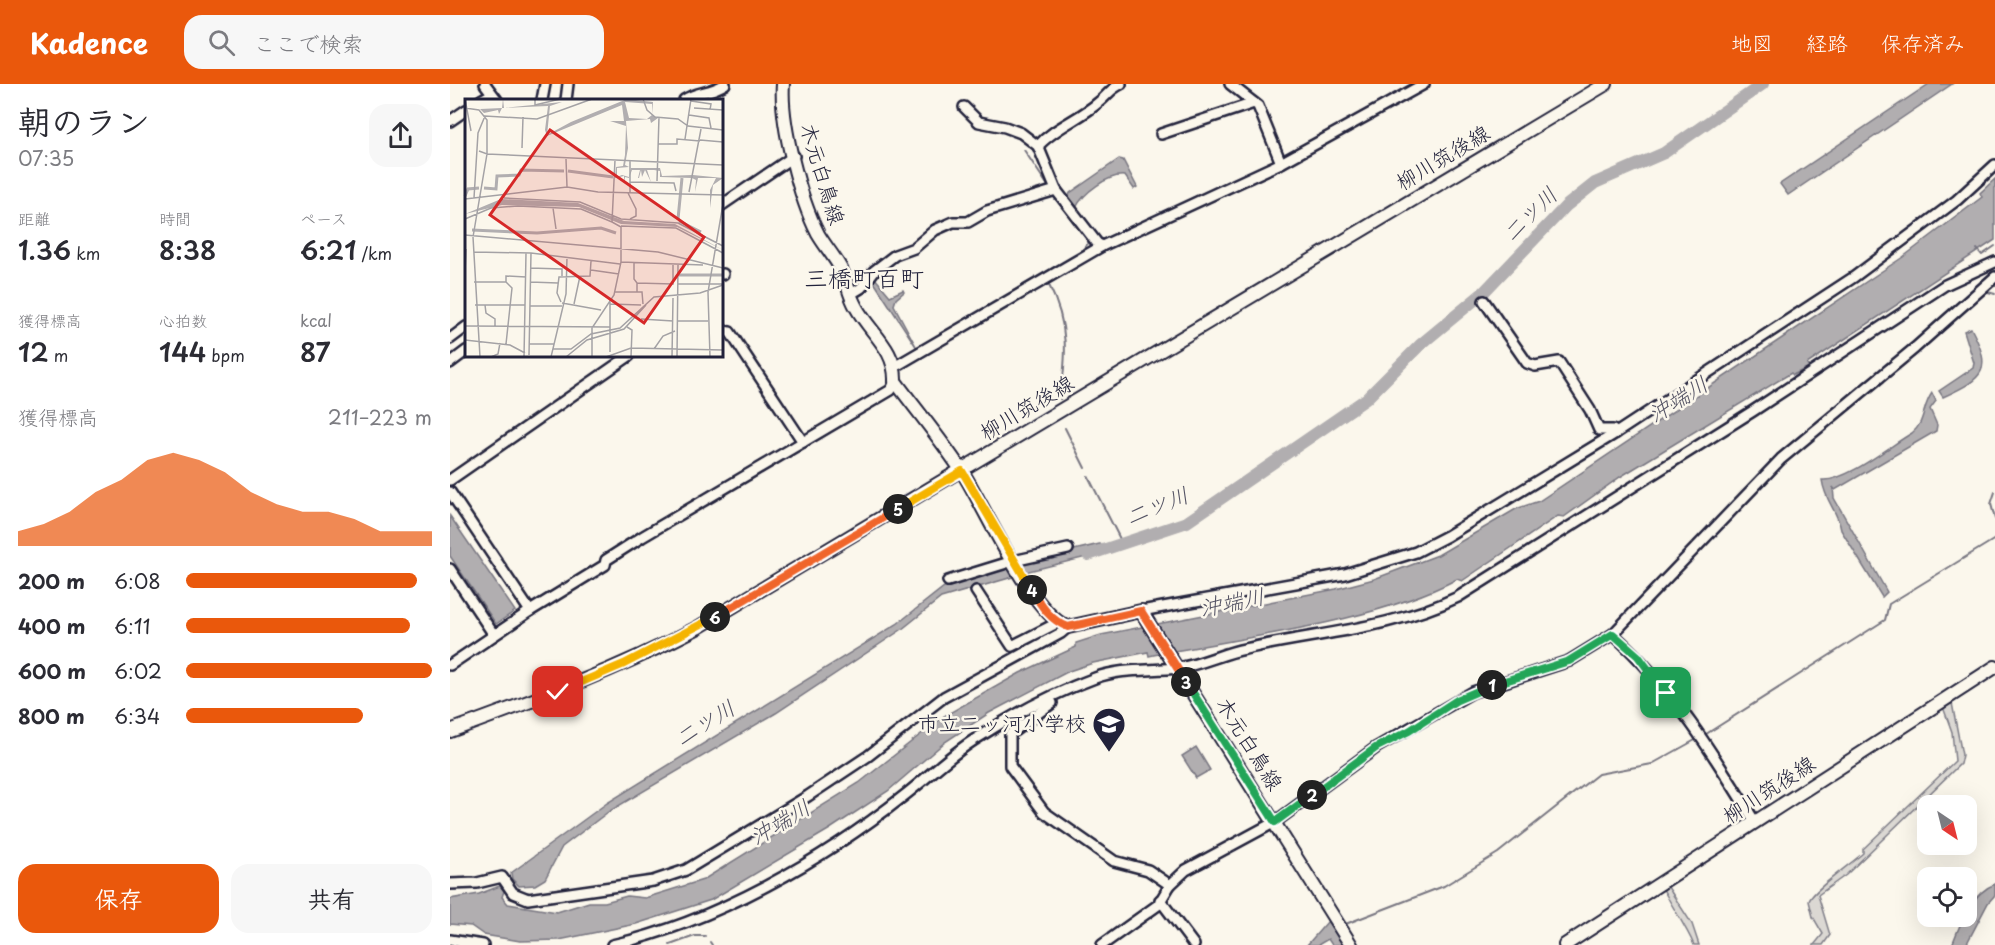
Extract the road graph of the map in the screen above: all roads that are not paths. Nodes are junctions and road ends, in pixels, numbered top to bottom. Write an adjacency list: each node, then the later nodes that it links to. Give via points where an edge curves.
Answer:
1 (485, 84): 12 (street)
2 (545, 84): 13 (street)
3 (568, 84): 14 (street)
4 (725, 84): 15 (street, via 711,93 693,94)
5 (783, 84): 22 (main road, 木元白鳥線, via 782,99)
6 (1100, 84): 11 (street)
7 (1121, 84): 11 (street)
8 (1230, 84): 16 (street)
9 (1424, 84): 23 (street)
10 (1606, 84): 42 (main road, 柳川筑後線)
11 (1105, 95): 21 (street)
12 (494, 97)
13 (542, 99)
14 (567, 99)
15 (686, 99)
16 (1254, 103): 20 (street); 23 (street)
17 (964, 107): 21 (street, via 979,122 1021,133)
18 (465, 111): 19 (street)
19 (450, 121)
20 (1161, 134)
21 (1038, 147): 25 (street)
22 (794, 156): 26 (street); 30 (main road, 木元白鳥線, via 815,226)
23 (1281, 163): 27 (street)
24 (1995, 165): 40 (street, via 1957,200 1854,277)
25 (1056, 190): 27 (street); 30 (street, via 935,230 914,248 888,260)
26 (723, 204)
27 (1102, 246): 38 (street)
28 (1995, 262): 56 (street, via 1945,285 1458,597 1379,624)
29 (1995, 277): 53 (street, via 1782,459)
30 (851, 294): 38 (main road, 木元白鳥線)
31 (1484, 301): 40 (street, via 1527,363 1535,366 1559,362 1599,430)
32 (465, 328): 34 (street)
33 (723, 331): 41 (street, via 730,332)
34 (450, 339)
35 (465, 352): 37 (street)
36 (628, 357): 43 (street)
37 (450, 363)
38 (896, 366): 39 (main road, 木元白鳥線)
39 (896, 381): 41 (street, via 891,390); 42 (main road)
40 (1616, 433): 51 (street, via 1416,552 1345,574)
41 (803, 442): 50 (street, via 642,537)
42 (962, 471): 46 (main road); 59 (main road, 柳川筑後線, via 655,650 558,692)
43 (450, 480)
44 (450, 492): 50 (street)
45 (1068, 549): 46 (street)
46 (1013, 561): 48 (street); 52 (main road, via 1041,604)
47 (450, 569): 54 (street)
48 (948, 581)
49 (976, 591): 52 (street, via 1012,646)
50 (530, 611): 54 (street)
51 (1143, 614): 52 (main road); 56 (main road, 木元白鳥線)
52 (1062, 625): 62 (street, via 1054,637 944,697 868,756 686,870 653,881 528,899 513,892 502,877)
53 (1613, 634): 60 (street, via 1569,661 1457,700 1359,759); 61 (street, via 1638,656 1680,707)
54 (494, 635): 55 (street)
55 (450, 665)
56 (1175, 665): 58 (street, via 1116,671); 60 (main road, 木元白鳥線)
57 (1995, 667): 61 (main road, 柳川筑後線)
58 (1070, 690): 63 (street, via 1010,734 1010,766 1049,816 1114,861 1148,870); 67 (street, via 974,740 895,802 739,901 653,934)
59 (450, 731)
60 (1275, 822): 63 (street, via 1204,858); 65 (main road, 木元白鳥線)
61 (1755, 822): 70 (main road, 柳川筑後線)
62 (450, 884)
63 (1166, 892): 68 (street, via 1148,914); 69 (street)
64 (450, 940): 66 (street)
65 (1348, 940)
66 (483, 945)
67 (612, 945)
68 (1102, 945)
69 (1194, 945)
70 (1564, 945)

